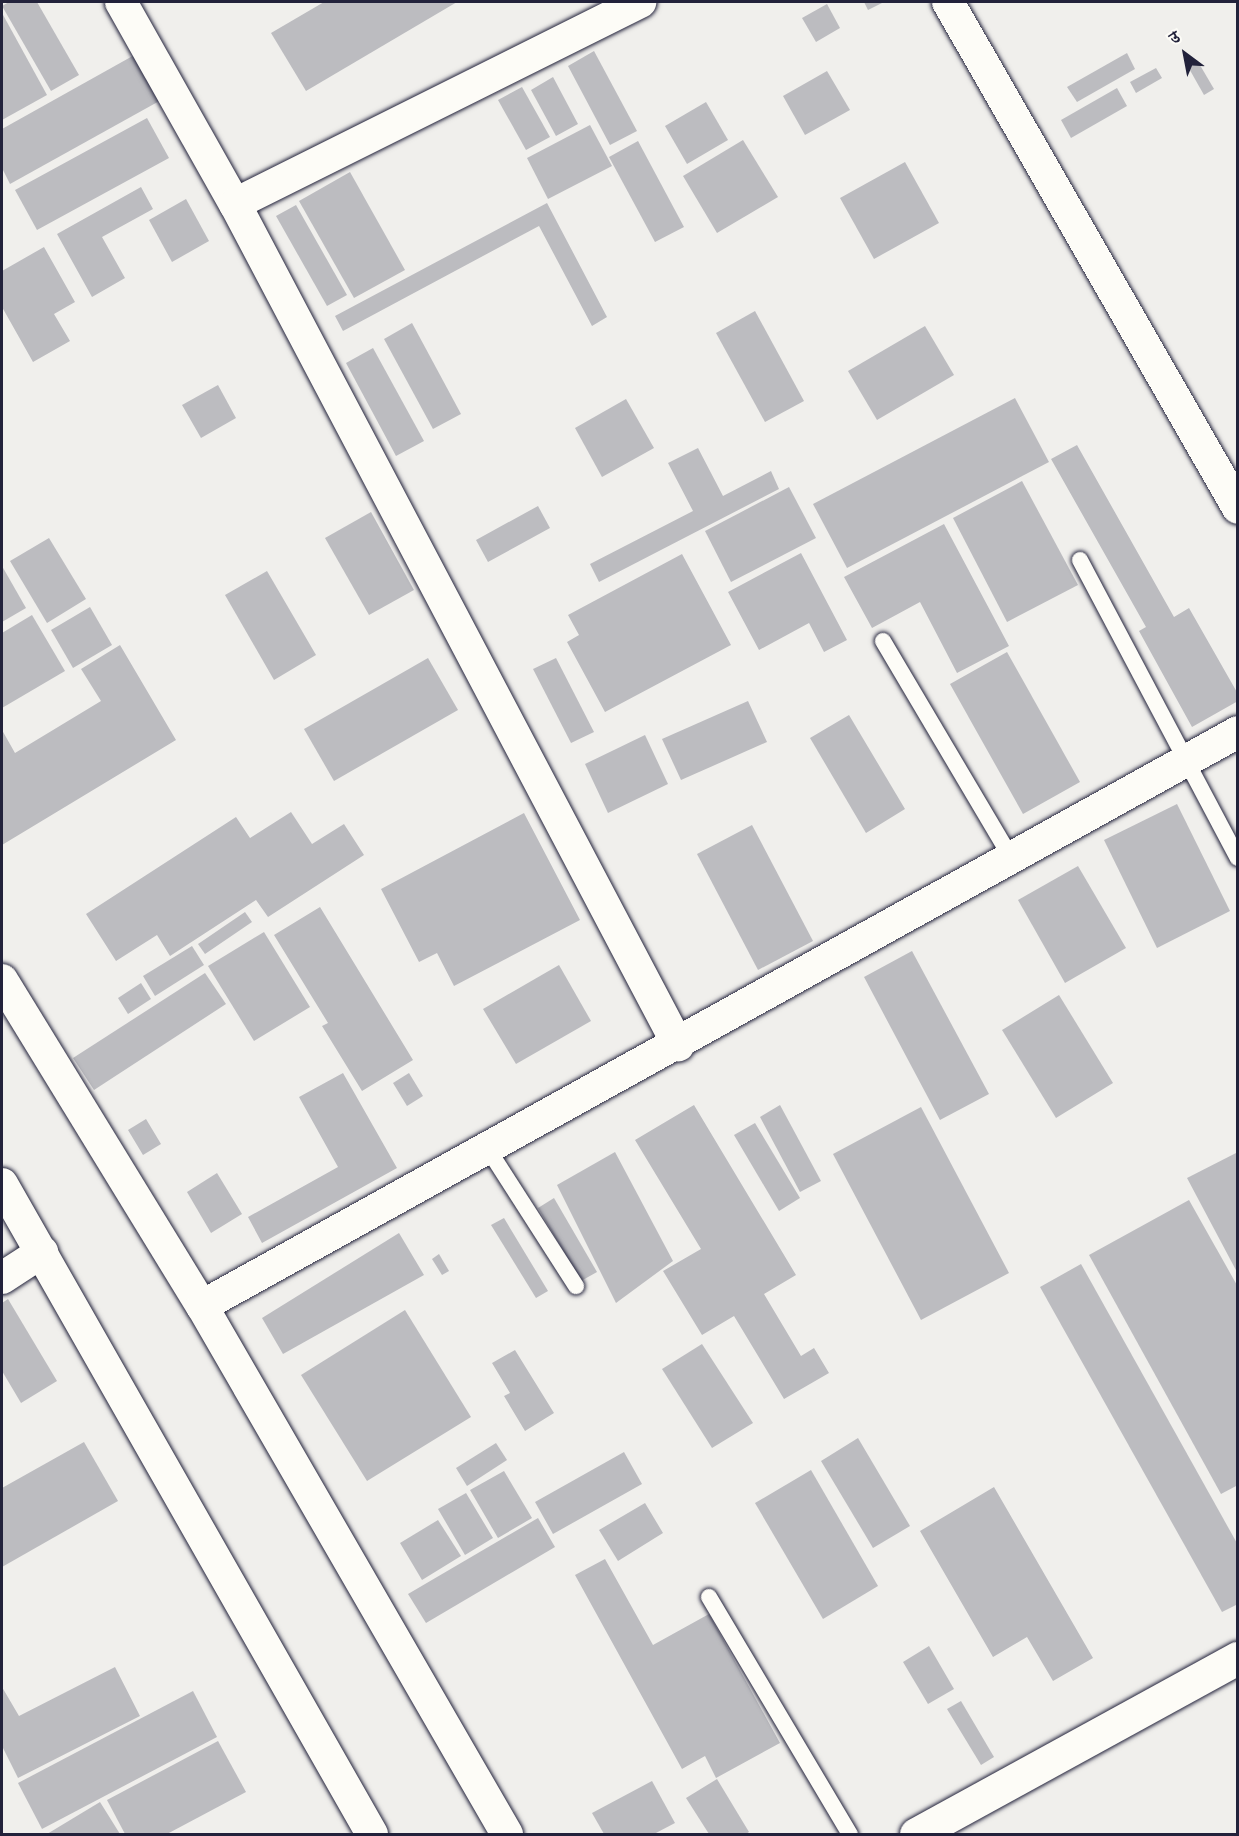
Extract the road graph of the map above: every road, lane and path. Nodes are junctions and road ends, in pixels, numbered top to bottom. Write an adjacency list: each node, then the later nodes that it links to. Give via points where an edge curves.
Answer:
1 (121, 2): 4 (street)
2 (640, 2): 4 (street)
3 (948, 2): 5 (street)
4 (235, 204): 13 (street)
5 (1238, 508)
6 (1080, 560): 9 (lane)
7 (883, 640): 11 (lane)
8 (1238, 732): 9 (street)
9 (1188, 760): 10 (lane); 11 (street)
10 (1238, 858)
11 (1012, 859): 13 (street)
12 (2, 980): 19 (street)
13 (678, 1045): 14 (street)
14 (488, 1149): 18 (lane); 19 (street)
15 (2, 1184): 16 (street)
16 (42, 1252): 17 (street); 22 (street)
17 (2, 1278)
18 (576, 1286)
19 (202, 1306): 23 (street)
20 (710, 1597): 24 (lane)
21 (1238, 1658): 25 (street)
22 (372, 1834)
23 (507, 1834)
24 (850, 1834)
25 (916, 1834)

